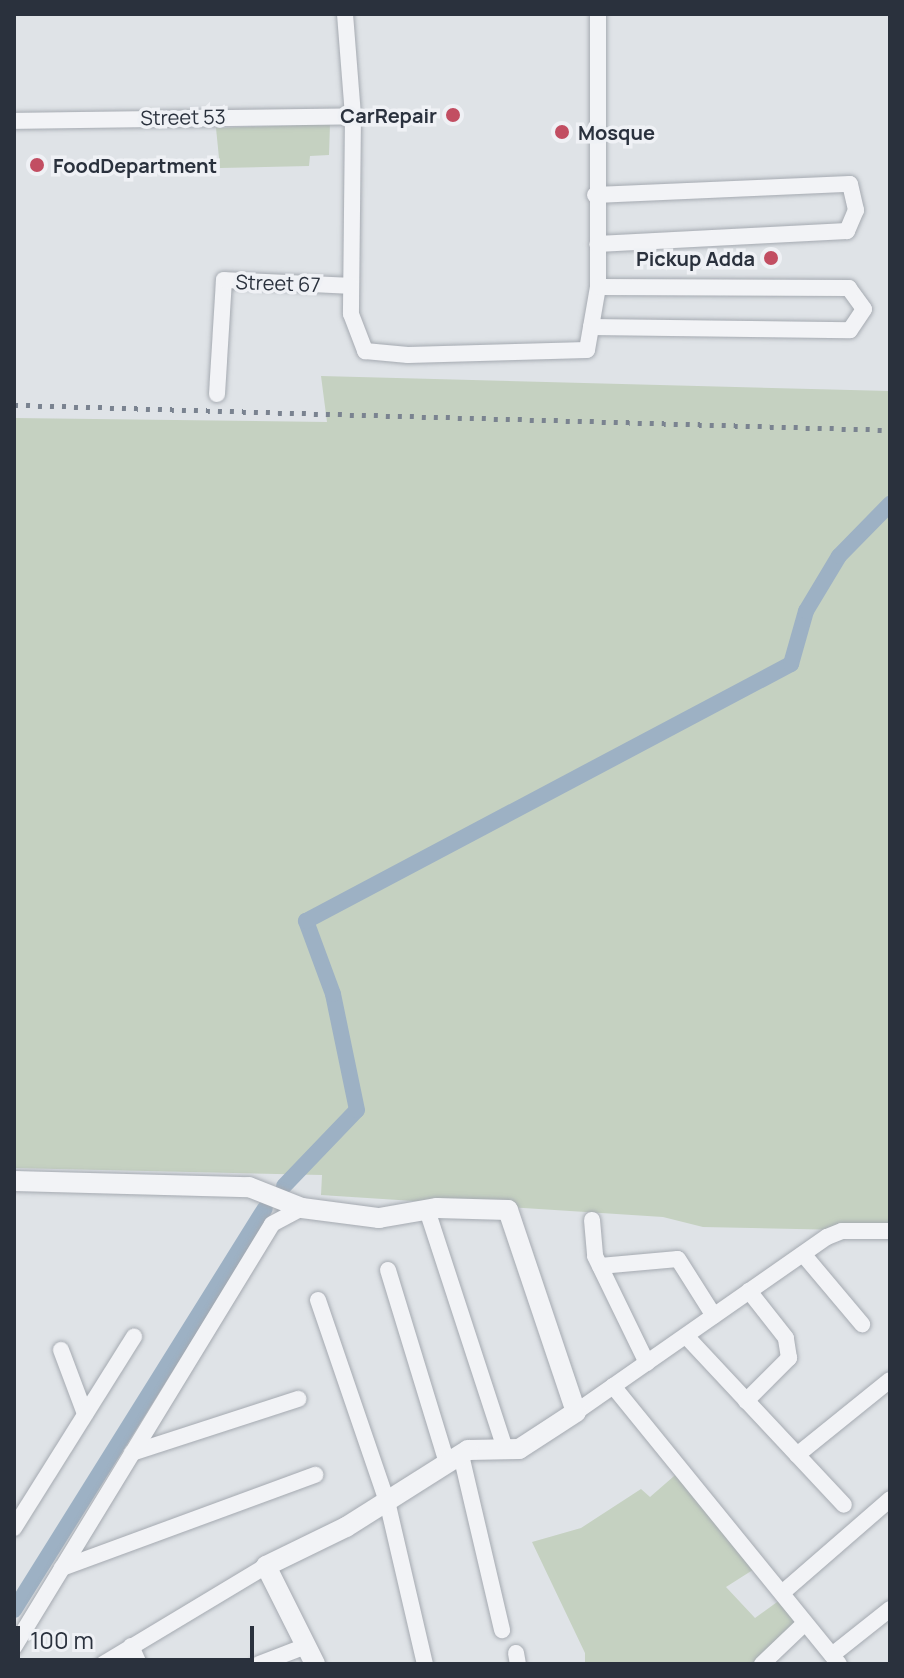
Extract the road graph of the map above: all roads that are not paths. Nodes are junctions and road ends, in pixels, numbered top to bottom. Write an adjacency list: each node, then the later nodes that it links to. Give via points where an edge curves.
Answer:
1 (345, 14): 3 (street)
2 (598, 14): 5 (street)
3 (353, 116): 4 (street, Street 53); 7 (street)
4 (14, 121)
5 (595, 195): 6 (street); 6 (street, via 850,184 856,210 847,231)
6 (597, 244): 8 (street)
7 (351, 286): 9 (street, via 351,314 365,351 408,355 587,350); 10 (street, Street 67, via 224,280)
8 (598, 287): 9 (street); 9 (street, via 849,288 864,309 850,330)
9 (591, 327)
10 (217, 394)
11 (14, 1181): 12 (street, via 249,1187)
12 (302, 1208): 13 (street, via 379,1218); 34 (street, via 272,1224)
13 (427, 1210): 31 (street, via 508,1210); 33 (street)
14 (592, 1220): 17 (street)
15 (890, 1231): 16 (street, via 842,1231)
16 (803, 1254): 19 (street); 22 (street)
17 (600, 1266): 21 (street, via 678,1259); 26 (street)
18 (388, 1270): 36 (street)
19 (749, 1291): 21 (street); 30 (street, via 786,1338 789,1358)
20 (318, 1300): 39 (street)
21 (714, 1316): 23 (street)
22 (862, 1324)
23 (686, 1336): 26 (street); 30 (street)
24 (134, 1337): 32 (street)
25 (61, 1350): 32 (street)
26 (647, 1363): 28 (street)
27 (890, 1380): 35 (street)
28 (613, 1386): 31 (street); 44 (street)
29 (298, 1399): 34 (street)
30 (746, 1401): 35 (street)
31 (576, 1412): 33 (street, via 519,1449)
32 (85, 1414): 41 (street)
33 (505, 1449): 36 (street)
34 (132, 1453): 43 (street)
35 (797, 1455): 40 (street)
36 (454, 1459): 39 (street); 47 (street)
37 (315, 1475): 43 (street)
38 (890, 1499): 44 (street)
39 (387, 1501): 42 (street); 55 (street)
40 (844, 1505)
41 (16, 1517)
42 (266, 1566): 48 (street); 50 (street)
43 (62, 1568): 49 (street)
44 (782, 1593): 46 (street)
45 (890, 1609): 51 (street)
46 (805, 1623): 51 (street); 56 (street)
47 (502, 1630)
48 (131, 1646): 52 (street); 53 (street)
49 (14, 1647)
50 (306, 1647): 54 (street)
51 (836, 1660)
52 (103, 1664)
53 (139, 1664)
54 (259, 1664)
55 (425, 1664)
56 (762, 1664)

